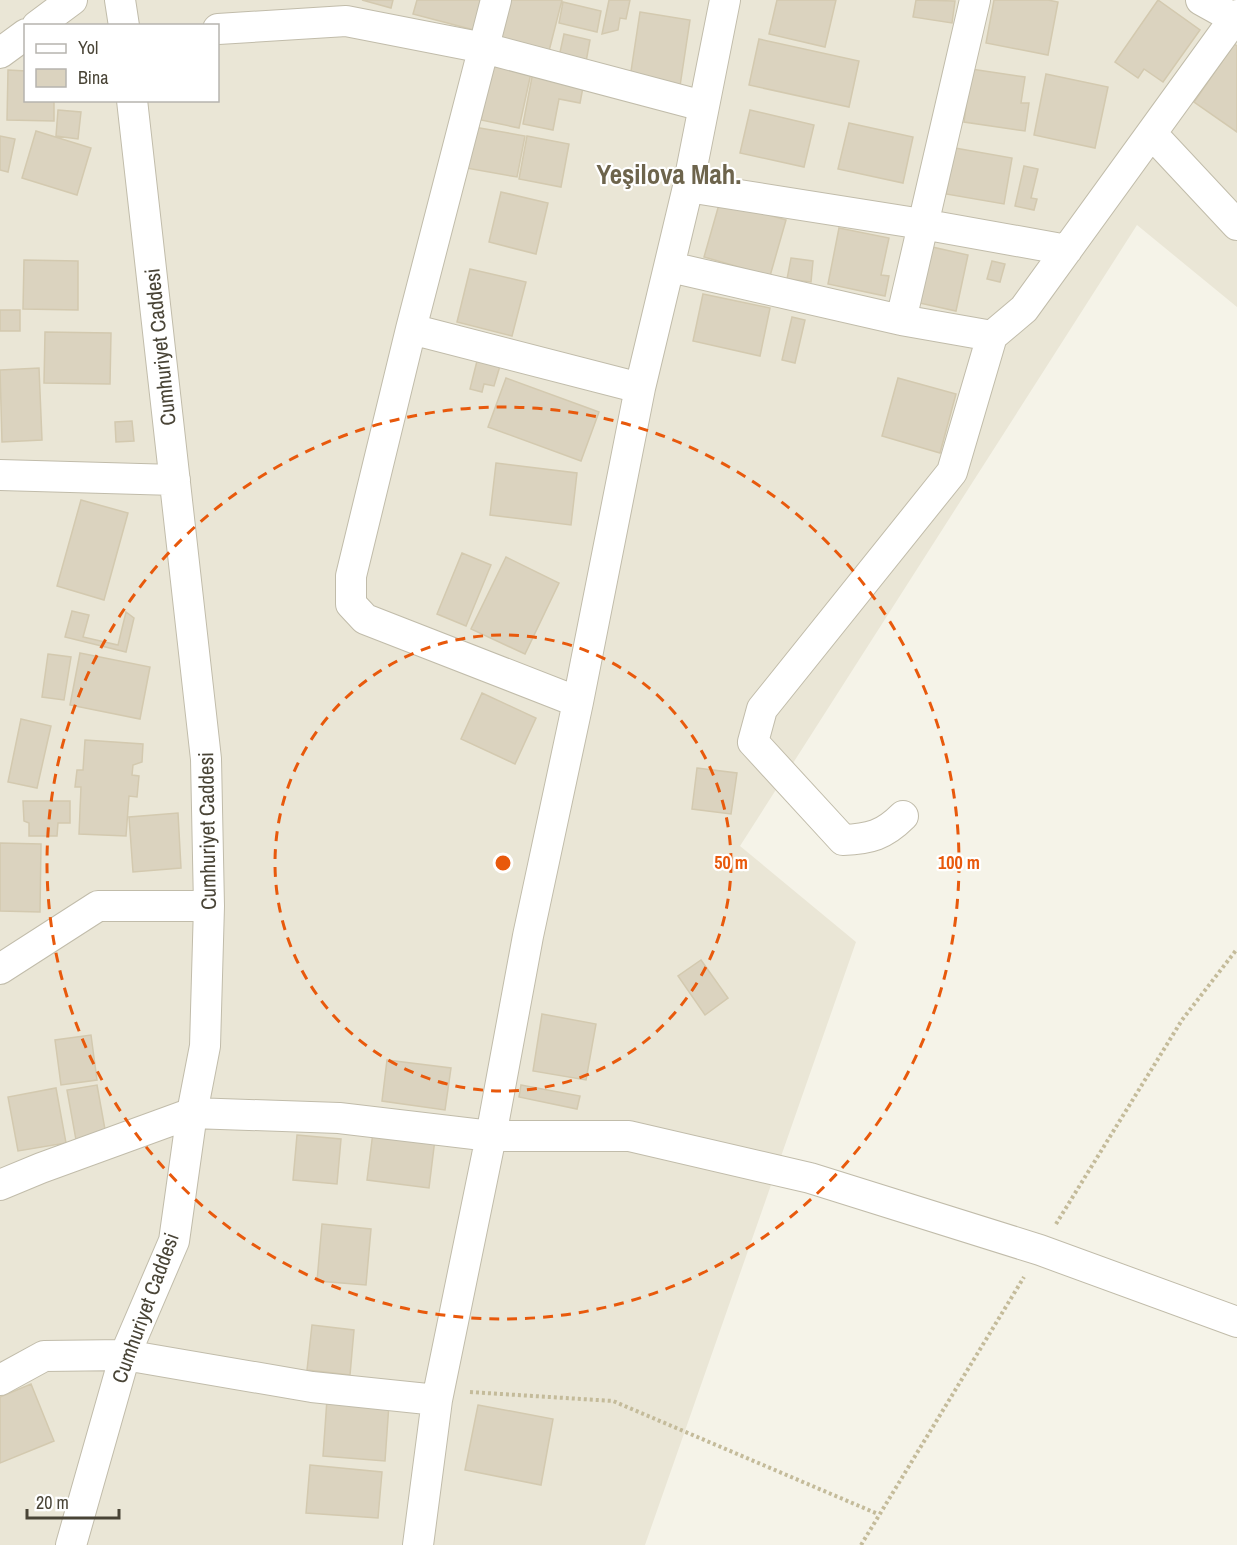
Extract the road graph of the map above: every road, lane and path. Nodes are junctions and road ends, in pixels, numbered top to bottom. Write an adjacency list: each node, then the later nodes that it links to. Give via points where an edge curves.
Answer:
1 (72, 0): 8 (street)
2 (120, 0): 9 (street)
3 (496, 0): 12 (street)
4 (725, 0): 15 (street)
5 (975, 0): 18 (street)
6 (1201, 0): 7 (street)
7 (1236, 17): 16 (street)
8 (41, 24)
9 (124, 24)
10 (219, 29): 12 (street, via 346,21)
11 (24, 35): 13 (street)
12 (484, 48): 15 (street); 23 (street)
13 (0, 53)
14 (132, 102): 27 (street, Cumhuriyet Caddesi)
15 (703, 106): 17 (street)
16 (1152, 134): 19 (street); 20 (street)
17 (688, 187): 18 (street); 21 (street)
18 (922, 224): 20 (street); 22 (street)
19 (1237, 225)
20 (1067, 250): 24 (street, via 1024,309)
21 (670, 267): 22 (street); 25 (street)
22 (900, 320): 24 (street)
23 (411, 329): 25 (street); 28 (street, via 351,576 351,604 365,619)
24 (992, 336): 29 (street, via 952,472 762,709 753,742 843,840 862,840 889,830)
25 (640, 388): 28 (street)
26 (0, 475): 27 (street)
27 (175, 480): 30 (street, Cumhuriyet Caddesi, via 206,759)
28 (578, 702): 33 (street, via 528,936)
29 (903, 816)
30 (209, 906): 31 (street, via 98,906); 32 (street, Cumhuriyet Caddesi, via 205,1046)
31 (0, 969)
32 (192, 1113): 33 (street, via 339,1119); 34 (street); 36 (street, Cumhuriyet Caddesi, via 174,1241)
33 (491, 1136): 35 (street, via 629,1136 810,1178 1040,1250); 38 (street)
34 (0, 1185)
35 (1237, 1322)
36 (125, 1355): 37 (street, via 44,1356); 38 (street, via 312,1387); 40 (street, Cumhuriyet Caddesi)
37 (0, 1380)
38 (437, 1400): 39 (path, via 460,1391 613,1401); 41 (street)
39 (878, 1514)
40 (71, 1545)
41 (418, 1545)

